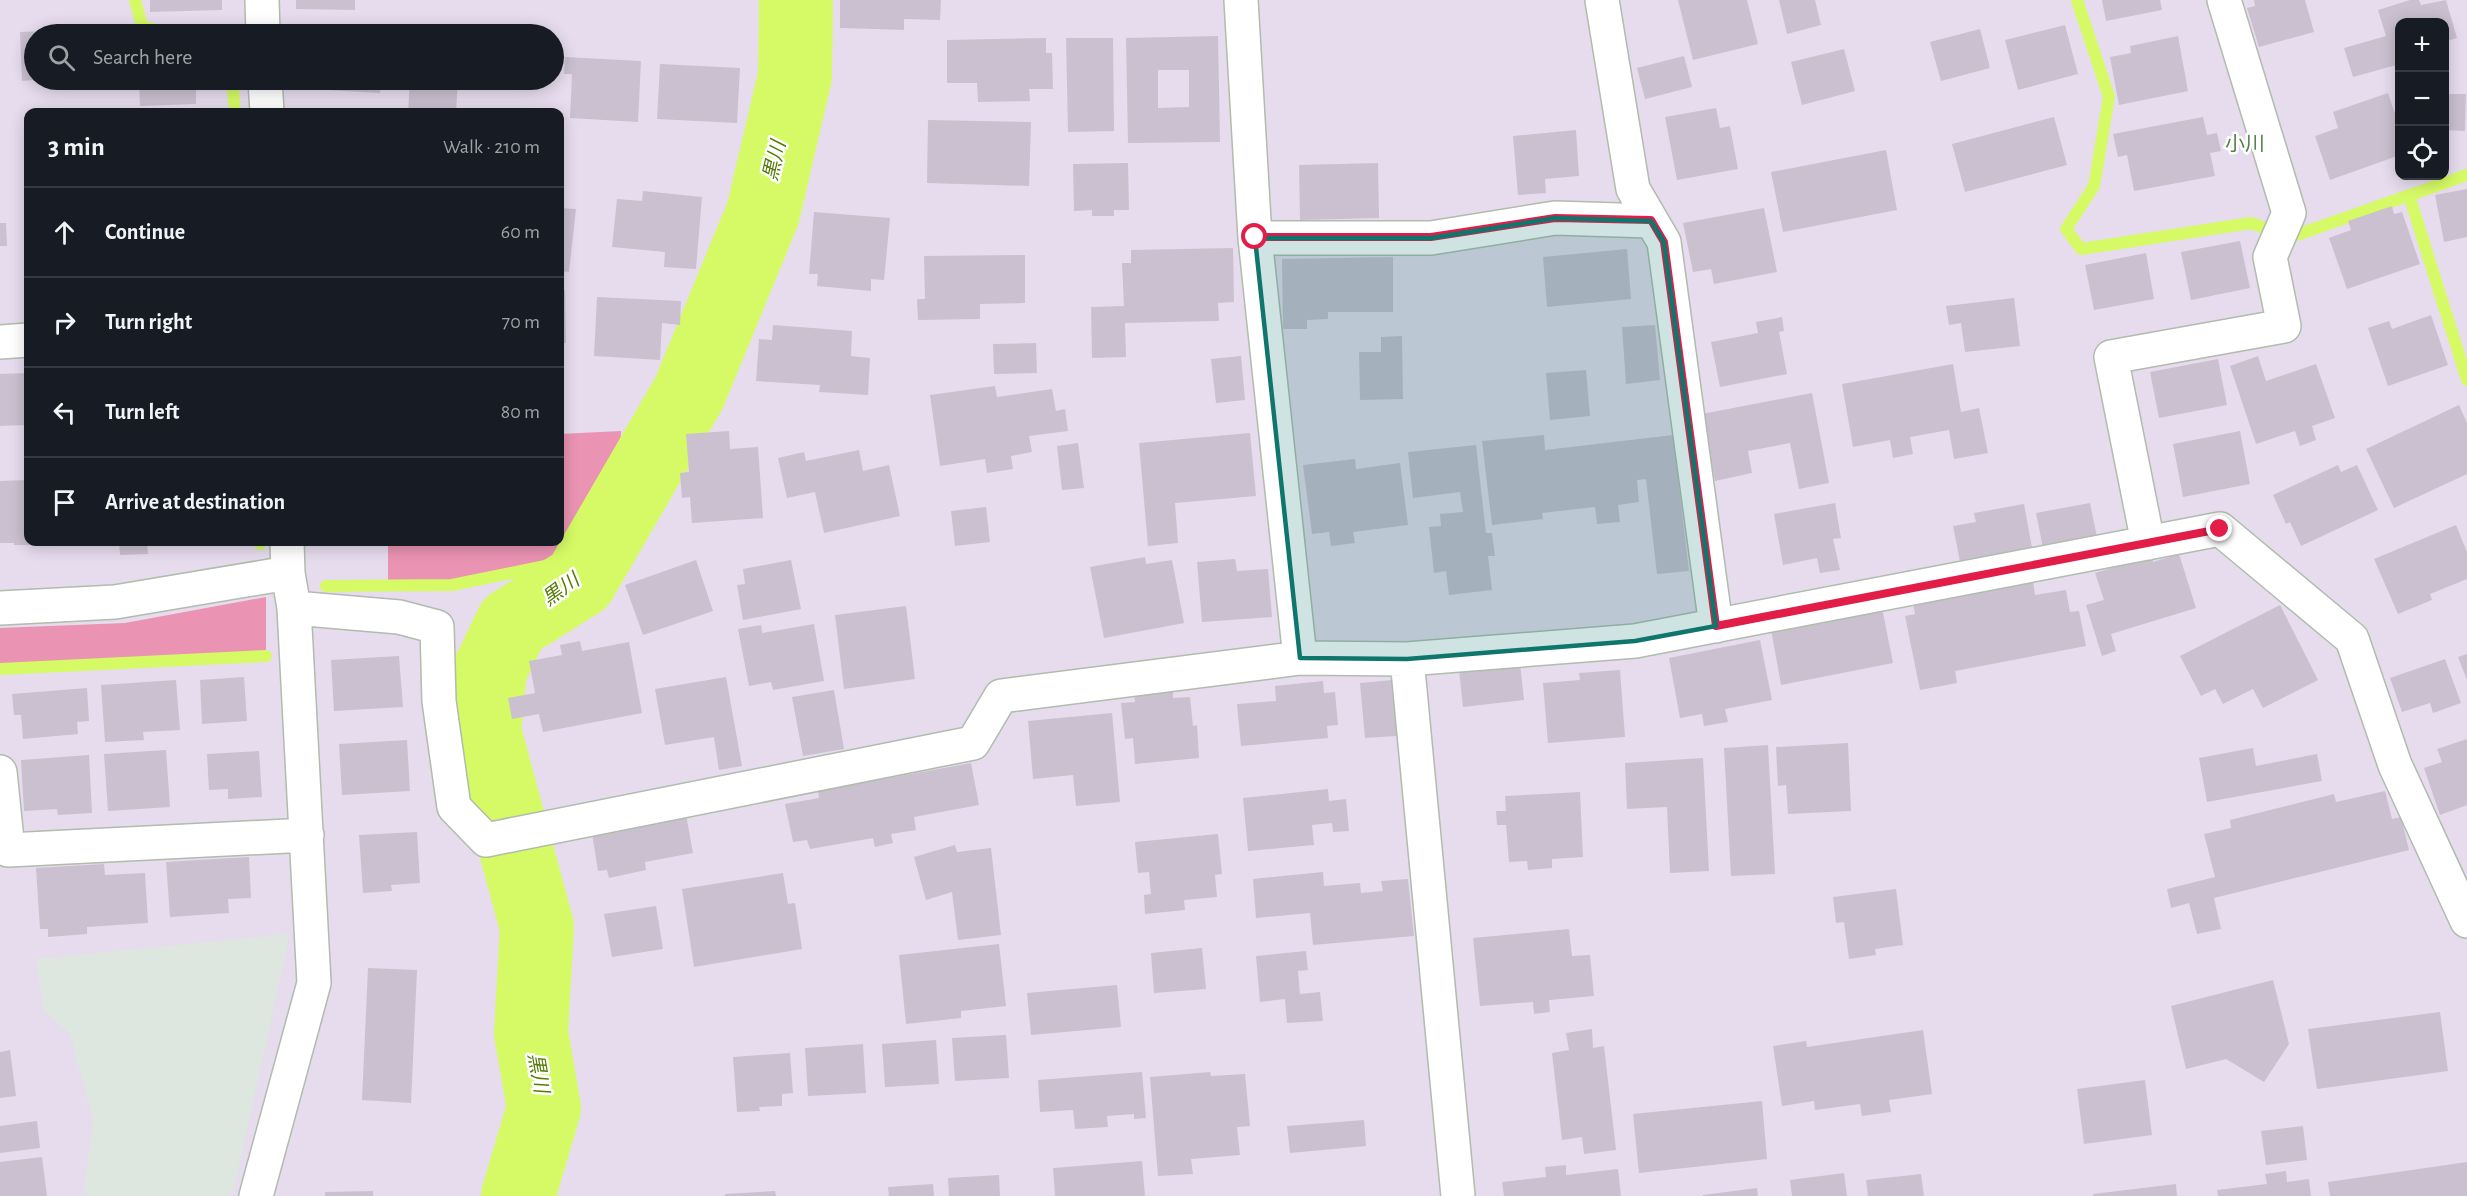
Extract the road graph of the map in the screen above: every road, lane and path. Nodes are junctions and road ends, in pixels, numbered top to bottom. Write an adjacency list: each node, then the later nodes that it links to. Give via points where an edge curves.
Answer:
1 (261, 0): 5 (street)
2 (1241, 0): 9 (street)
3 (1602, 0): 8 (street, via 1633,189)
4 (2224, 0): 12 (street, via 2289,213 2270,257 2284,326 2111,357)
5 (262, 24)
6 (266, 90): 7 (street)
7 (267, 108)
8 (1651, 220): 9 (street, via 1555,218 1421,238); 16 (street, via 1664,242)
9 (1255, 237): 17 (street)
10 (24, 340): 11 (street)
11 (0, 342)
12 (2148, 543): 16 (street); 21 (street, via 2220,529 2352,639 2395,765)
13 (287, 557): 14 (street, via 115,602); 15 (street)
14 (0, 608)
15 (294, 608): 17 (street, via 399,617 437,627 439,701 454,807 486,840 974,743 1001,696); 20 (street)
16 (1716, 626): 18 (street, via 1635,641)
17 (1300, 658): 18 (street)
18 (1407, 659): 23 (street)
19 (0, 772): 20 (street, via 8,850)
20 (308, 835): 22 (street, via 314,982)
21 (2467, 921)
22 (256, 1196)
23 (1458, 1196)

